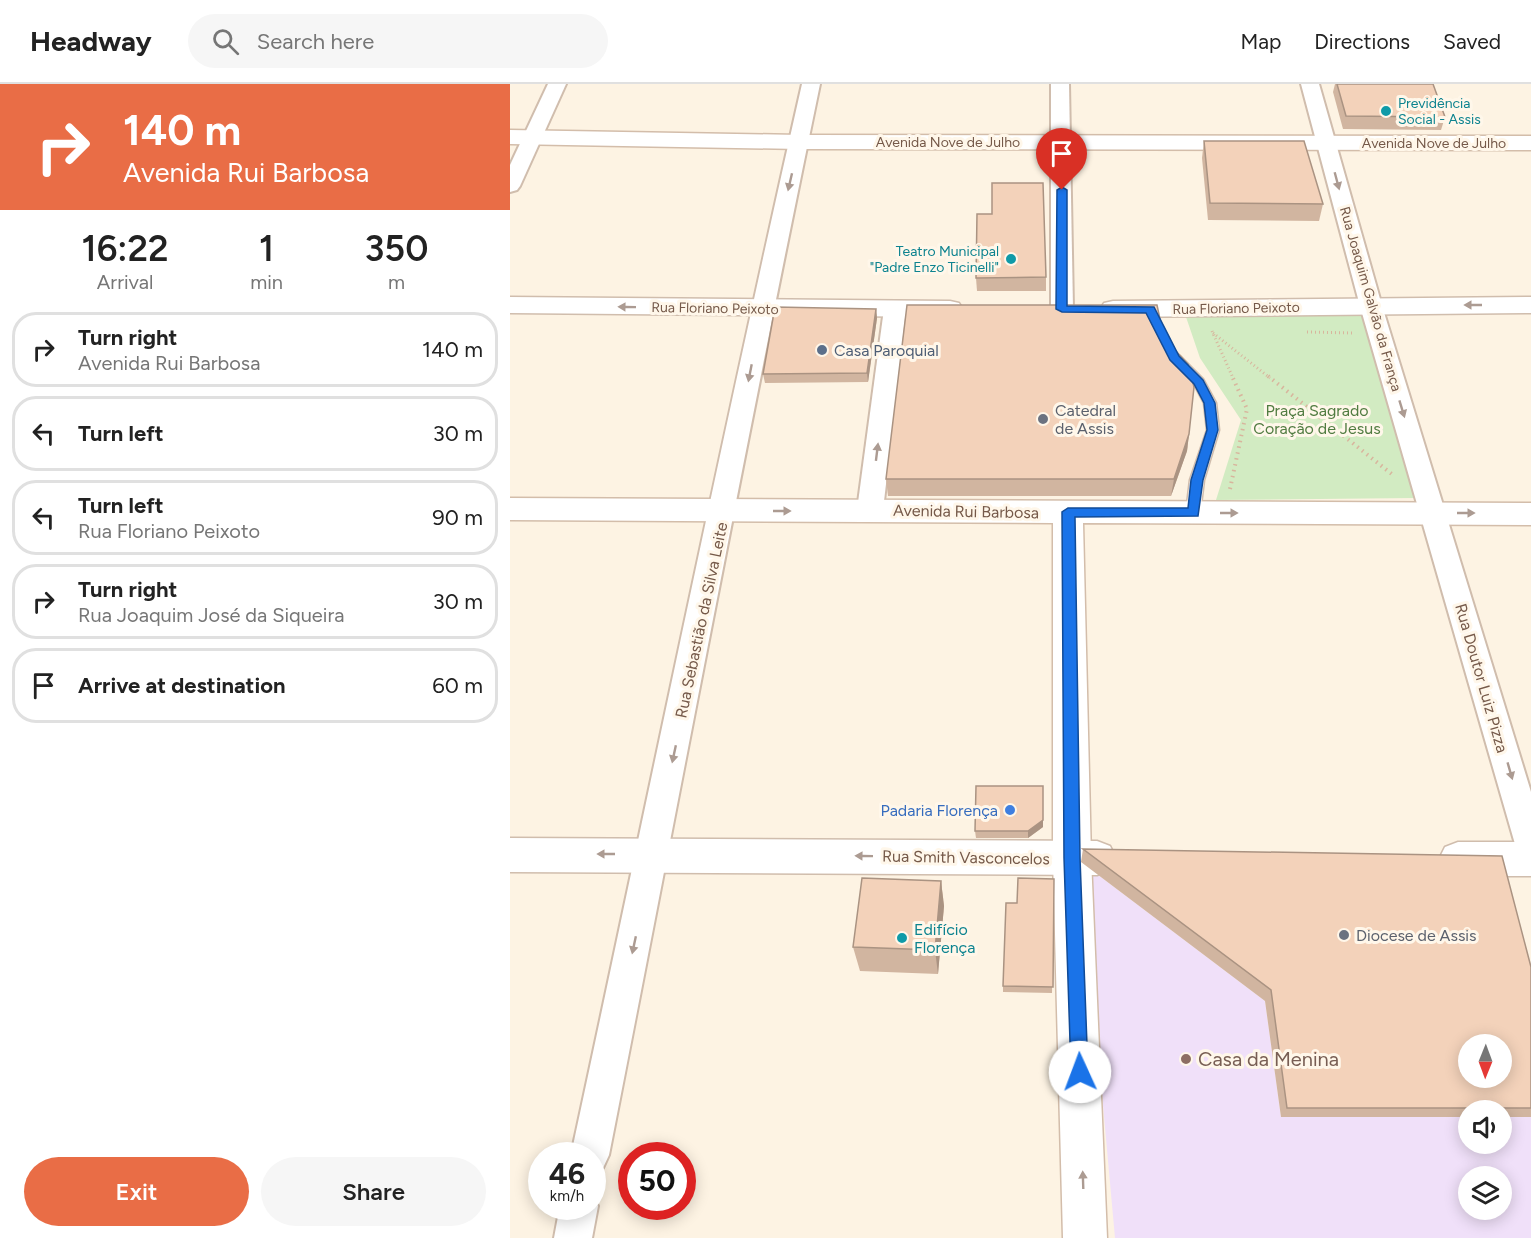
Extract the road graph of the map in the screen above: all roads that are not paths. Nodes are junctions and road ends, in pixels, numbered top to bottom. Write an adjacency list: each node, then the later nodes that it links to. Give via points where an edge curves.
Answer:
1 (557, 84): 6 (street)
2 (811, 84): 7 (street, Rua Sebastião da Silva Leite)
3 (1060, 84): 8 (street)
4 (1310, 84): 9 (street, Rua Joaquim Galvão da França)
5 (510, 137): 6 (main road, Avenida Nove de Julho)
6 (532, 137): 7 (main road, Avenida Nove de Julho); 11 (street)
7 (800, 142): 8 (main road, Avenida Nove de Julho); 15 (street, Rua Sebastião da Silva Leite, one-way to 15)
8 (1062, 142): 9 (main road, Avenida Nove de Julho); 18 (street)
9 (1328, 143): 10 (main road, Avenida Nove de Julho); 14 (street, Rua Joaquim Galvão da França, one-way to 14)
10 (1531, 143)
11 (510, 186)
12 (510, 305): 15 (main road, Rua Floriano Peixoto, one-way to 12)
13 (1531, 305): 14 (main road, Rua Floriano Peixoto, one-way to 14)
14 (1371, 306): 18 (main road, Rua Floriano Peixoto, via 1152,314); 25 (street, Rua Joaquim Galvão da França, one-way to 25)
15 (762, 309): 16 (main road, Rua Floriano Peixoto); 22 (street, Rua Sebastião da Silva Leite, one-way to 22)
16 (895, 309): 17 (main road, Rua Floriano Peixoto); 21 (street, one-way to 16)
17 (978, 309)
18 (1050, 309)
19 (1168, 348): 24 (lane, via 1199,382 1209,403 1212,430 1197,480)
20 (510, 509): 22 (main road, Avenida Rui Barbosa)
21 (870, 510): 22 (main road, Avenida Rui Barbosa, one-way to 21); 23 (main road, Avenida Rui Barbosa)
22 (723, 512): 28 (street, Rua Sebastião da Silva Leite, one-way to 28)
23 (1068, 512): 24 (main road, Avenida Rui Barbosa); 30 (main road)
24 (1194, 513): 25 (main road, Avenida Rui Barbosa, one-way to 25)
25 (1434, 513): 26 (main road, Avenida Rui Barbosa, one-way to 26); 27 (street, Rua Doutor Luiz Pizza, one-way to 27)
26 (1531, 513)
27 (1531, 844)
28 (653, 854): 29 (main road, Rua Smith Vasconcelos, one-way to 29); 30 (main road, Rua Smith Vasconcelos, one-way to 28); 34 (street, Rua Sebastião da Silva Leite, one-way to 34)
29 (510, 855)
30 (1072, 858): 31 (main road, Rua Smith Vasconcelos); 37 (main road, one-way to 30)
31 (1132, 858)
32 (1430, 859): 33 (main road)
33 (1531, 859)
34 (593, 1142)
35 (576, 1220): 36 (street)
36 (573, 1238)
37 (1085, 1238)

